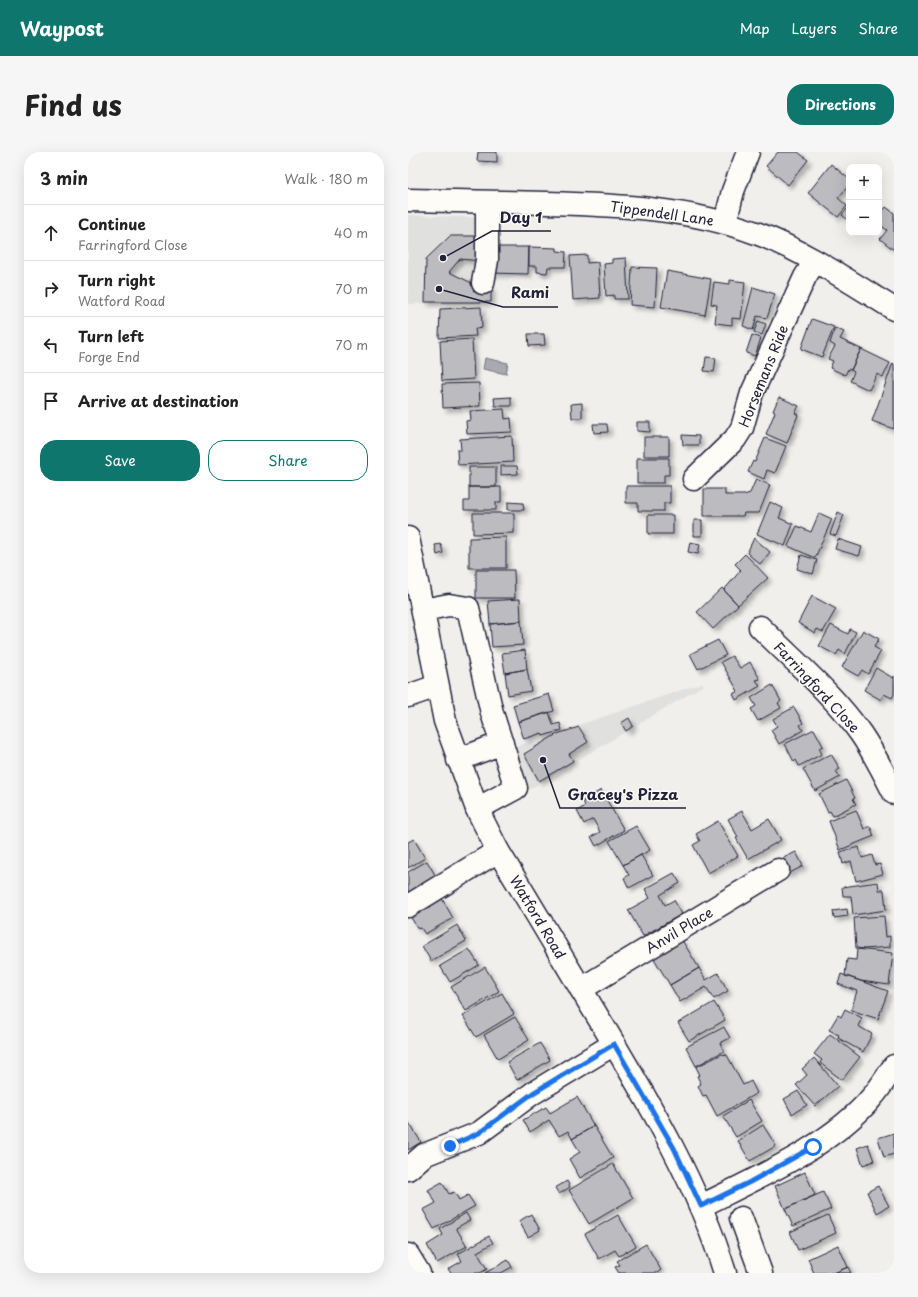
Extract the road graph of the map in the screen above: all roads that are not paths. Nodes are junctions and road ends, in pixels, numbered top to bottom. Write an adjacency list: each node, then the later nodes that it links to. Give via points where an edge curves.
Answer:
1 (748, 152): 4 (street, via 733,191)
2 (408, 200): 3 (street, Tippendell Lane)
3 (487, 202): 4 (street, Tippendell Lane, via 614,205 688,214); 6 (street, via 487,260)
4 (725, 223): 5 (street, Tippendell Lane, via 758,233)
5 (815, 261): 7 (street, Tippendell Lane); 8 (street, Horsemans Ride, via 805,277 752,393 742,428)
6 (483, 283)
7 (894, 309)
8 (694, 478)
9 (408, 538): 10 (street, Watford Road)
10 (423, 610): 12 (street, Watford Road); 14 (street, via 449,605 468,608 492,713)
11 (760, 627): 16 (street, Farringford Close, via 833,700)
12 (437, 686): 13 (street); 15 (street, Watford Road)
13 (408, 696)
14 (502, 743): 15 (street); 18 (street, via 516,788)
15 (458, 760): 18 (street, Watford Road)
16 (887, 760): 17 (street, Farringford Close)
17 (894, 793)
18 (478, 809): 19 (street, Watford Road)
19 (498, 851): 21 (street); 22 (street, Watford Road)
20 (778, 870): 22 (street, Anvil Place)
21 (408, 906)
22 (581, 989): 23 (street, Watford Road)
23 (614, 1044): 25 (street, via 533,1093 479,1133 424,1155); 26 (street, Watford Road, via 674,1148)
24 (892, 1073): 26 (street, via 858,1112 813,1147)
25 (408, 1169)
26 (701, 1206): 30 (street, Watford Road)
27 (741, 1218): 31 (street)
28 (408, 1255): 29 (street)
29 (419, 1273)
30 (725, 1273)
31 (761, 1273)

